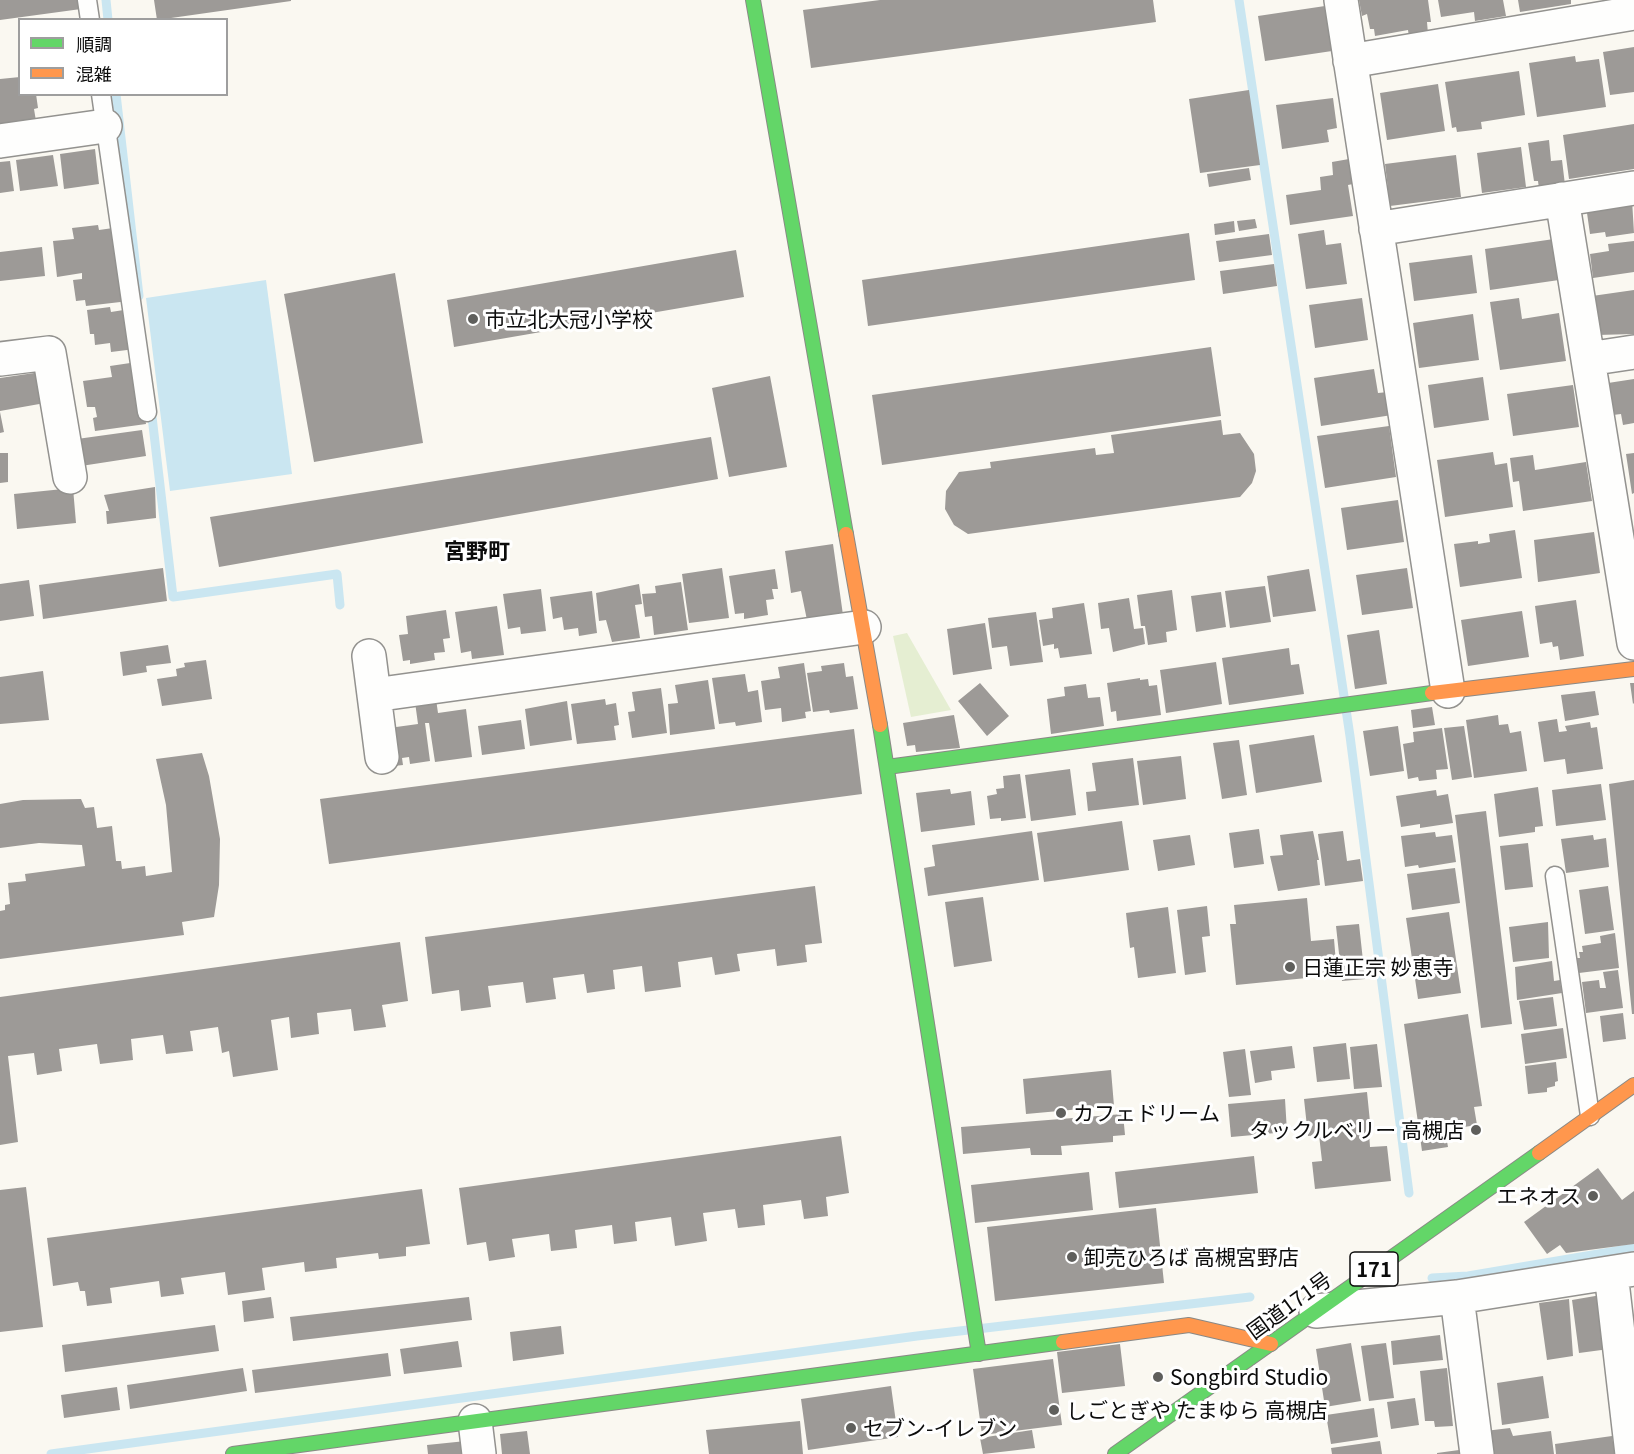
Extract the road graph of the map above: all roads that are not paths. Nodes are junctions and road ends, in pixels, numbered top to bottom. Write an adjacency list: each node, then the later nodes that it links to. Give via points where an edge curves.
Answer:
1 (87, 0): 5 (lane)
2 (753, 0): 19 (main road)
3 (1341, 0): 6 (street)
4 (1634, 13): 6 (street)
5 (90, 18)
6 (1350, 61): 12 (street)
7 (101, 96): 8 (lane)
8 (105, 126): 9 (street); 16 (lane)
9 (0, 141)
10 (1634, 188): 11 (street)
11 (1562, 200): 12 (street); 14 (street)
12 (1376, 229): 23 (street)
13 (1634, 352): 14 (street)
14 (1588, 359): 18 (street)
15 (0, 360): 17 (street, via 49,352)
16 (147, 412)
17 (70, 477)
18 (1624, 510): 20 (street)
19 (864, 627): 24 (street); 26 (main road)
20 (1634, 643)
21 (369, 656): 24 (street)
22 (1634, 669): 23 (main road)
23 (1448, 691): 26 (main road)
24 (374, 695): 25 (street)
25 (382, 757)
26 (887, 767): 34 (main road)
27 (1555, 876): 29 (lane)
28 (1634, 1085): 29 (main road, 国道171号 / 171)
29 (1590, 1116): 32 (main road, 国道171号 / 171)
30 (1623, 1271): 31 (street); 40 (street)
31 (1457, 1297): 32 (street); 39 (street)
32 (1316, 1311): 33 (main road, 国道171号 / 171)
33 (1271, 1344): 34 (main road, via 1189,1325); 38 (main road, 国道171号 / 171)
34 (979, 1354): 35 (main road)
35 (476, 1421): 36 (main road); 37 (street)
36 (233, 1454)
37 (480, 1454)
38 (1115, 1454)
39 (1477, 1454)
40 (1632, 1454)

